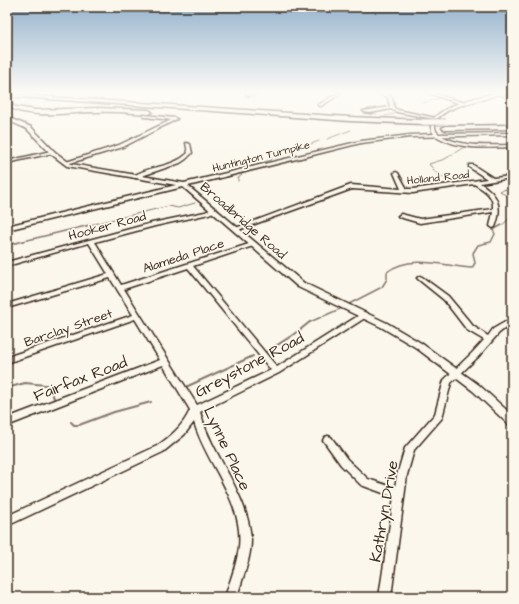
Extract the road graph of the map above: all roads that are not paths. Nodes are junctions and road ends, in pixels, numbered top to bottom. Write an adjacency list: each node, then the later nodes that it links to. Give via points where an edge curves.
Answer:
1 (14, 121): 14 (main road, Broadbridge Road, via 29,128)
2 (171, 121): 16 (street, via 116,148)
3 (305, 121): 7 (highway)
4 (376, 121): 7 (highway)
5 (433, 121): 11 (main road, via 432,125)
6 (509, 121): 8 (highway)
7 (423, 125): 8 (highway)
8 (445, 125): 9 (highway)
9 (512, 127)
10 (512, 134): 11 (main road, Huntington Turnpike)
11 (437, 135): 13 (street, via 448,141 466,145); 23 (main road, Huntington Turnpike, via 358,142)
12 (188, 144): 19 (street, via 190,153 184,159)
13 (512, 146)
14 (51, 152): 15 (street); 16 (main road, Broadbridge Road)
15 (7, 162)
16 (65, 163): 19 (main road, Broadbridge Road)
17 (471, 166): 21 (street)
18 (396, 173): 24 (street)
19 (134, 177): 23 (main road, Broadbridge Road)
20 (512, 177): 21 (street)
21 (492, 180): 22 (street)
22 (476, 183): 24 (street, Holland Road); 26 (street, Holland Road, via 492,194 497,203)
23 (184, 185): 25 (main road, Broadbridge Road); 29 (main road, Huntington Turnpike)
24 (405, 191): 30 (street, Holland Road, via 350,188)
25 (214, 210): 30 (main road, Broadbridge Road); 31 (street, Hooker Road)
26 (496, 210): 27 (street, via 420,220); 28 (street)
27 (401, 216)
28 (493, 226)
29 (7, 228)
30 (236, 228): 32 (main road, Broadbridge Road)
31 (91, 241): 33 (street, Hooker Road); 35 (street, Lynne Place)
32 (254, 244): 34 (street, Alameda Place); 40 (main road, Broadbridge Road, via 301,285)
33 (7, 264)
34 (190, 266): 37 (street, Alameda Place); 45 (street)
35 (112, 275): 37 (street, Lynne Place); 38 (street)
36 (420, 278): 42 (street, via 446,298 470,328)
37 (119, 288): 39 (street, Lynne Place)
38 (7, 306)
39 (136, 316): 43 (street, Barclay Street); 44 (street, Lynne Place)
40 (364, 316): 45 (street, Greystone Road); 46 (main road, Broadbridge Road, via 403,335)
41 (512, 320): 42 (street, Kathryn Drive)
42 (488, 340): 46 (street, Kathryn Drive)
43 (7, 360)
44 (164, 362): 47 (street, Lynne Place); 49 (street, Fairfax Road)
45 (276, 371): 47 (street, Greystone Road)
46 (456, 373): 48 (main road, Broadbridge Road); 51 (street, Kathryn Drive, via 447,382 439,415 410,448)
47 (195, 410): 52 (street, Greystone Road, via 180,435 160,449 133,464); 53 (street, Lynne Place, via 198,426 237,501 244,525 244,547)
48 (512, 421)
49 (7, 422)
50 (328, 440): 51 (street, via 344,462 365,482)
51 (399, 494): 54 (street, Kathryn Drive)
52 (7, 521)
53 (232, 597)
54 (385, 597)

